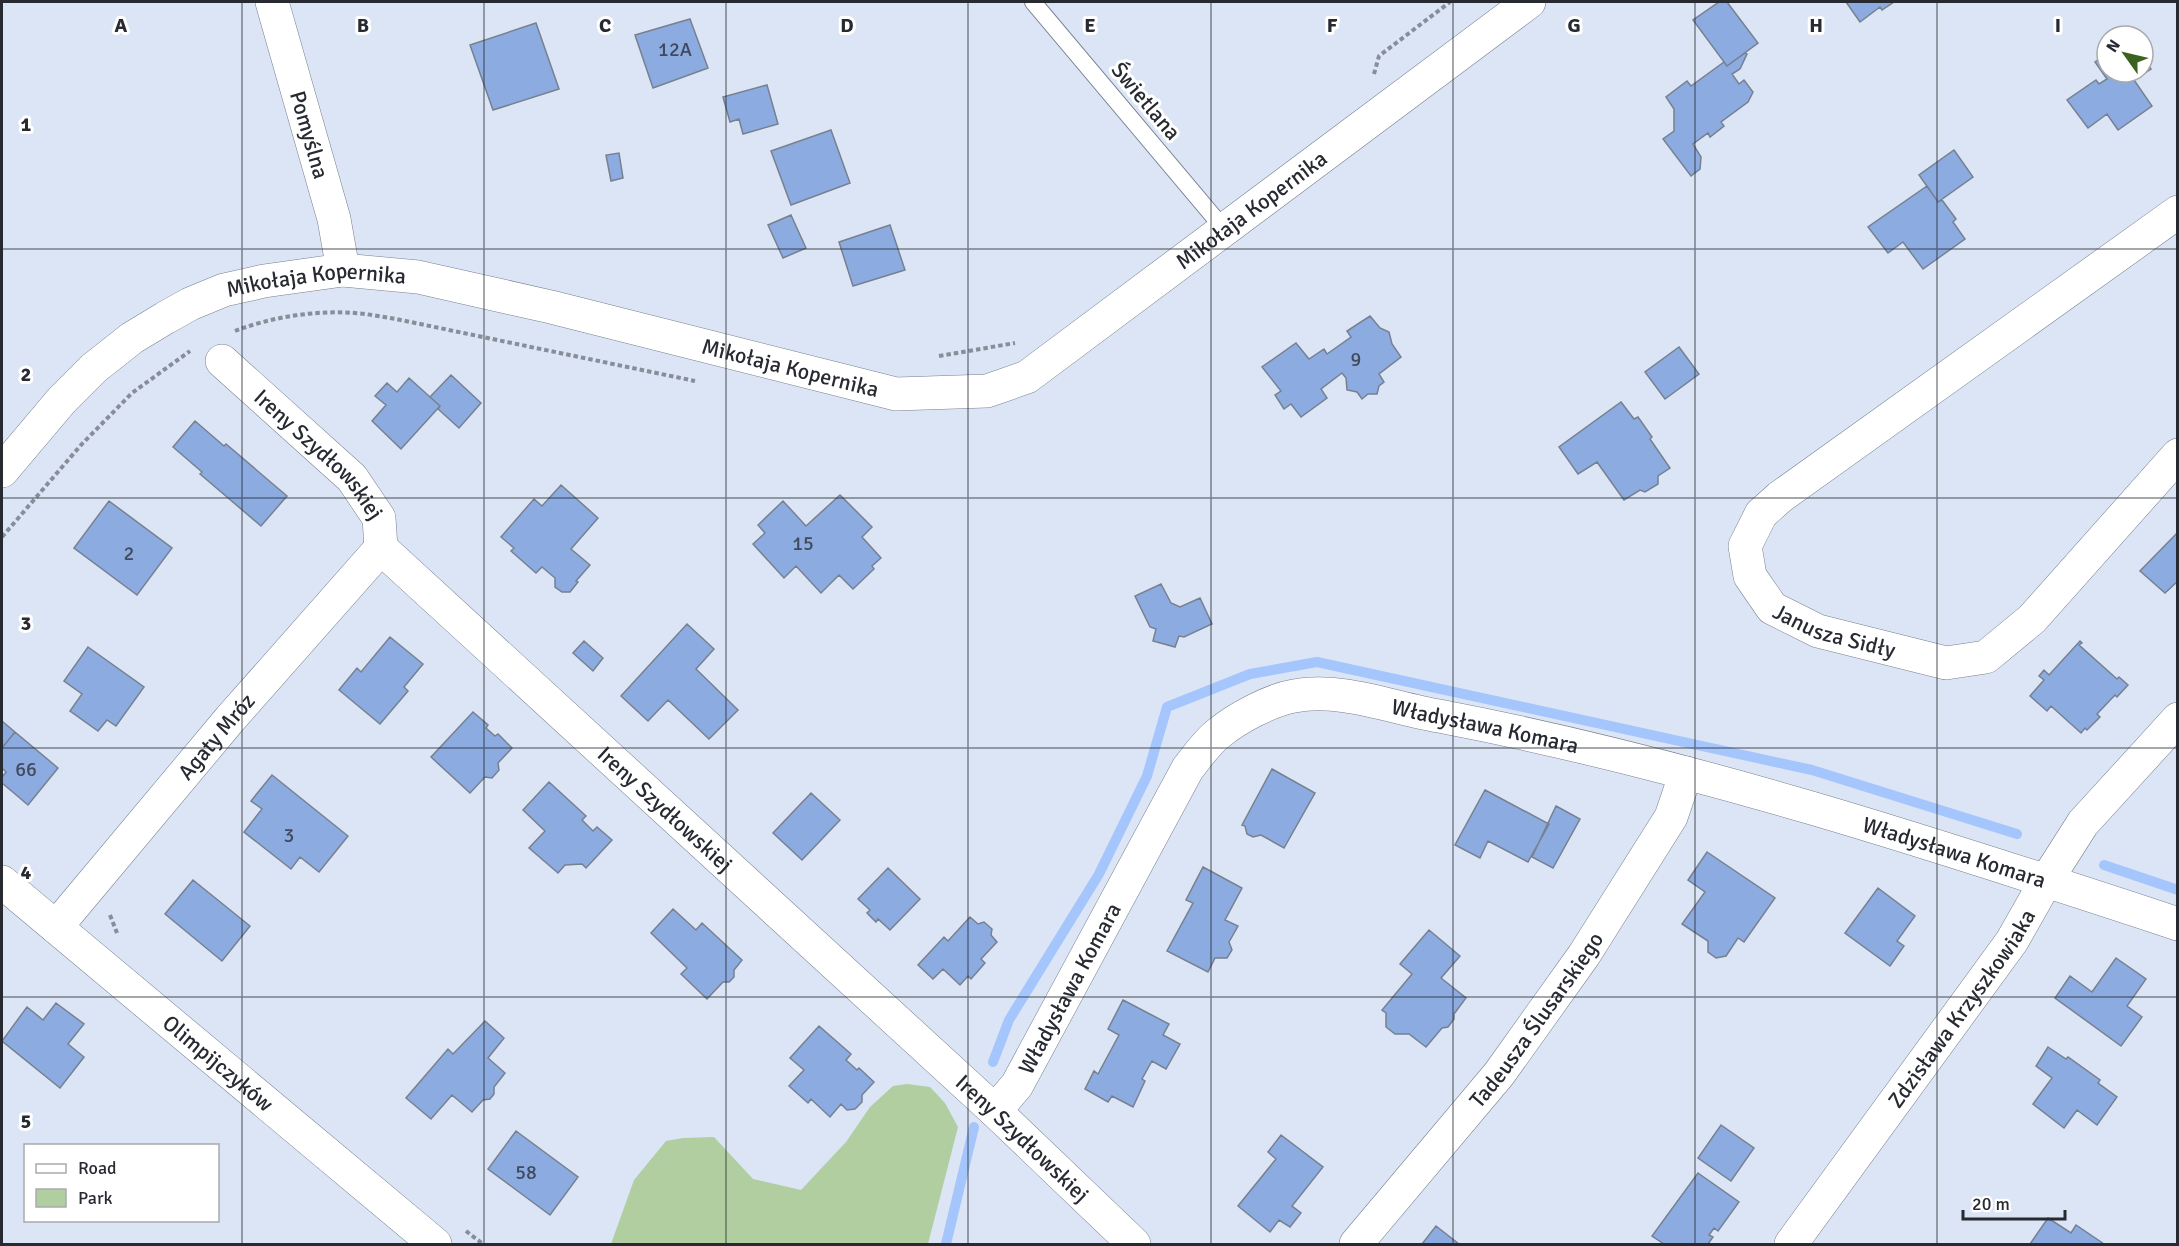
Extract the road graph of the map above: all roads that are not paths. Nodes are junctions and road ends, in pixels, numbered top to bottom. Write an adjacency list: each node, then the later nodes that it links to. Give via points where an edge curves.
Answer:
1 (272, 2): 6 (street, Pomyślna, via 334,219)
2 (1032, 2): 5 (lane, Świetlana)
3 (1529, 2): 5 (street, Mikołaja Kopernika)
4 (2178, 212): 8 (street, Janusza Sidły, via 1780,497 1761,514 1744,546 1750,576 1772,608 1818,631 1946,663 1986,657 2032,619)
5 (1224, 229): 6 (street, Mikołaja Kopernika, via 1028,377 987,391 896,394 551,307 429,280)
6 (343, 270): 9 (street, Mikołaja Kopernika, via 264,280 224,290 165,318 94,368)
7 (215, 347): 10 (street, Ireny Szydłowskiej, via 352,478 379,519)
8 (2178, 455)
9 (2, 471)
10 (381, 548): 16 (street, Agaty Mróz, via 230,719); 17 (street, Ireny Szydłowskiej)
11 (2178, 719): 13 (street, Zdzisława Krzyszkowiaka, via 2083,823)
12 (1686, 773): 13 (street, Władysława Komara); 17 (street, Władysława Komara, via 1335,694 1293,696 1255,710 1218,734 1188,768 1017,1085); 20 (street, Tadeusza Ślusarskiego, via 1671,817 1584,955 1499,1074)
13 (2046, 880): 15 (street, Władysława Komara); 21 (street, Zdzisława Krzyszkowiaka, via 2012,941)
14 (2, 882): 16 (street, Olimpijczyków)
15 (2178, 924)
16 (56, 927): 18 (street, Olimpijczyków)
17 (995, 1111): 19 (street, Ireny Szydłowskiej)
18 (435, 1245)
19 (1134, 1245)
20 (1356, 1245)
21 (1791, 1245)

